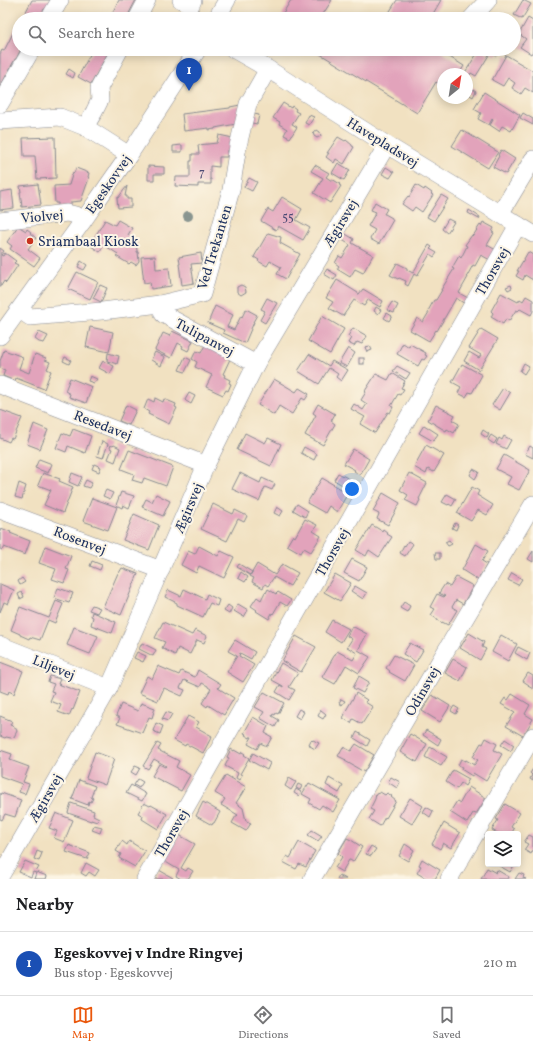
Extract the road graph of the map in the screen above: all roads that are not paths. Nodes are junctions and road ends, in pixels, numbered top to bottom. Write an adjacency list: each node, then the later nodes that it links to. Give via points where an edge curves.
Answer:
1 (60, 0): 7 (street)
2 (147, 0): 8 (street)
3 (181, 0): 4 (street, via 191,5)
4 (193, 0)
5 (227, 0): 9 (street)
6 (488, 0): 10 (street)
7 (53, 12)
8 (141, 12)
9 (220, 12)
10 (477, 12)
11 (28, 56): 16 (street)
12 (116, 56): 18 (street, via 99,88 100,100)
13 (193, 56): 20 (street, Egeskovvej)
14 (245, 56): 15 (street, Havepladsvej)
15 (268, 69): 19 (street, Havepladsvej); 27 (street, Ved Trekanten, via 248,104 231,190 202,294)
16 (0, 104)
17 (0, 118): 18 (street, via 60,117)
18 (85, 127): 20 (street)
19 (387, 145): 22 (street, Havepladsvej); 30 (street, Ægirsvej)
20 (129, 155): 24 (street, Egeskovvej)
21 (533, 159): 22 (street)
22 (500, 214): 25 (street, Havepladsvej)
23 (0, 221): 24 (street, Violvej, via 68,213)
24 (83, 221): 28 (street, Egeskovvej)
25 (518, 225): 26 (street, Havepladsvej); 40 (street, Thorsvej)
26 (533, 234)
27 (160, 304): 28 (street, Ved Trekanten, via 30,317); 30 (street, Tulipanvej, via 163,314)
28 (20, 310): 29 (street, Egeskovvej)
29 (0, 336)
30 (256, 364): 32 (street, Ægirsvej)
31 (0, 385): 32 (street, Resedavej)
32 (206, 465): 35 (street, Ægirsvej)
33 (533, 504): 41 (street, Odinsvej)
34 (0, 510): 35 (street, Rosenvej)
35 (161, 570): 37 (street, Ægirsvej)
36 (0, 645): 37 (street, Liljevej)
37 (109, 688): 39 (street, Ægirsvej)
38 (533, 736): 42 (street)
39 (0, 877)
40 (145, 879)
41 (312, 879)
42 (449, 879)

